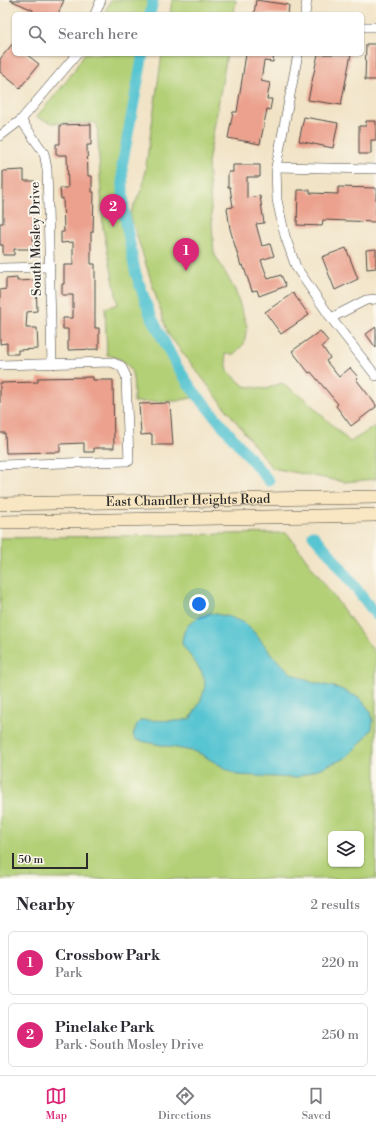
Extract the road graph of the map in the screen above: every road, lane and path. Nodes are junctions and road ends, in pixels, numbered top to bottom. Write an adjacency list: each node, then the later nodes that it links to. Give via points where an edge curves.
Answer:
1 (101, 0): 3 (street)
2 (308, 0): 4 (street)
3 (95, 12)
4 (305, 12)
5 (364, 27): 6 (street)
6 (376, 27)
7 (74, 56): 9 (street)
8 (298, 56): 11 (street)
9 (21, 120): 10 (street); 13 (street, South Mosley Drive, via 44,153 47,169)
10 (0, 136)
11 (276, 167): 12 (street); 16 (street, via 277,200 285,236 296,267)
12 (376, 169)
13 (50, 267): 14 (street); 17 (street, South Mosley Drive)
14 (0, 268)
15 (376, 299): 16 (street, via 366,300)
16 (331, 318): 19 (street)
17 (52, 364): 18 (street); 20 (street, via 111,362 121,366 126,376 129,461)
18 (0, 365)
19 (376, 376)
20 (0, 465)
21 (351, 497): 22 (main road, East Chandler Heights Road); 23 (main road, East Chandler Heights Road); 26 (main road)
22 (376, 497)
23 (302, 498): 24 (main road, East Chandler Heights Road); 28 (main road)
24 (270, 499): 25 (main road, East Chandler Heights Road); 29 (main road)
25 (0, 504)
26 (352, 515): 27 (main road, East Chandler Heights Road); 28 (main road, East Chandler Heights Road)
27 (376, 515)
28 (314, 516): 29 (main road, East Chandler Heights Road)
29 (286, 517): 30 (main road, East Chandler Heights Road)
30 (0, 522)

